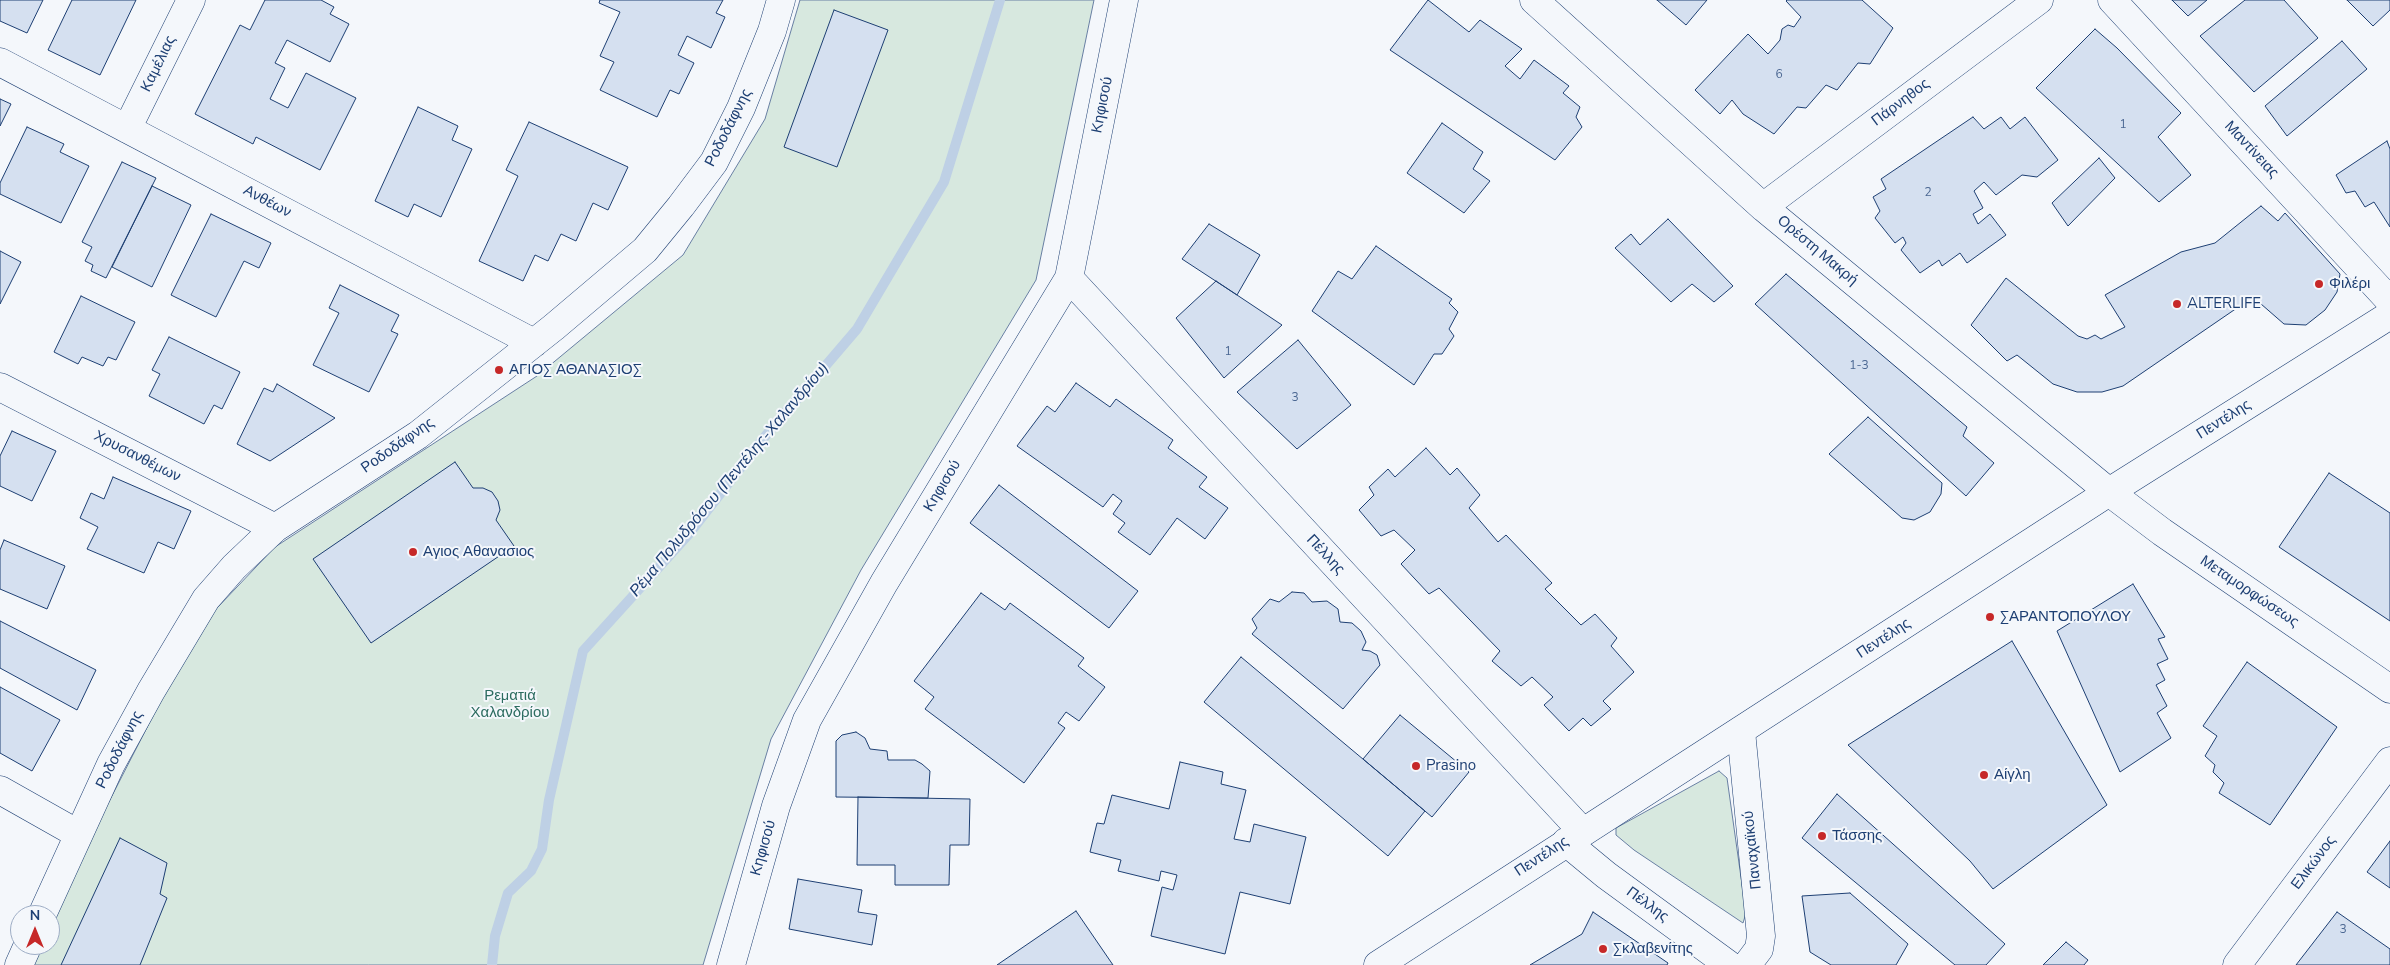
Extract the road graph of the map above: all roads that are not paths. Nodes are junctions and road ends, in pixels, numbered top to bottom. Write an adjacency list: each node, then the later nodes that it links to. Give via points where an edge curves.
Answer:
1 (190, 0): 8 (street, Καμέλιας)
2 (781, 0): 13 (street, Ροδοδάφνης, via 741,108 714,162 645,250)
3 (1124, 0): 10 (street, Κηφισού)
4 (1534, 0): 9 (street, Ορέστη Μακρή)
5 (2040, 0): 9 (street, Πάρνηθος)
6 (2112, 0): 11 (street, Μαντίνειας)
7 (0, 62): 8 (street, Ανθέων)
8 (127, 129): 13 (street, Ανθέων)
9 (1763, 207): 15 (street, Ορέστη Μακρή)
10 (1069, 278): 22 (street, Πέλλης); 24 (street, Κηφισού, via 884,583 808,720 776,806)
11 (2390, 301)
12 (2390, 315): 15 (street, Πεντέλης)
13 (534, 343): 16 (street, Ροδοδάφνης, via 418,435)
14 (0, 387): 16 (street, Χρυσανθέμων)
15 (2109, 492): 17 (street, Μεταμορφώσεως); 18 (street, Πεντέλης)
16 (274, 528): 21 (street, Ροδοδάφνης, via 206,599 111,764)
17 (2390, 689)
18 (1741, 731): 22 (street, Πεντέλης); 27 (street, Παναχαϊκού, via 1761,936 1758,949)
19 (2390, 761): 28 (street, Ελικώνος)
20 (0, 790): 21 (street)
21 (78, 834): 23 (street, Ροδοδάφνης)
22 (1574, 837): 25 (street, Πεντέλης); 26 (street, Πέλλης, via 1606,875)
23 (46, 905)
24 (731, 965)
25 (1378, 965)
26 (1729, 965)
27 (1747, 965)
28 (2237, 965)

